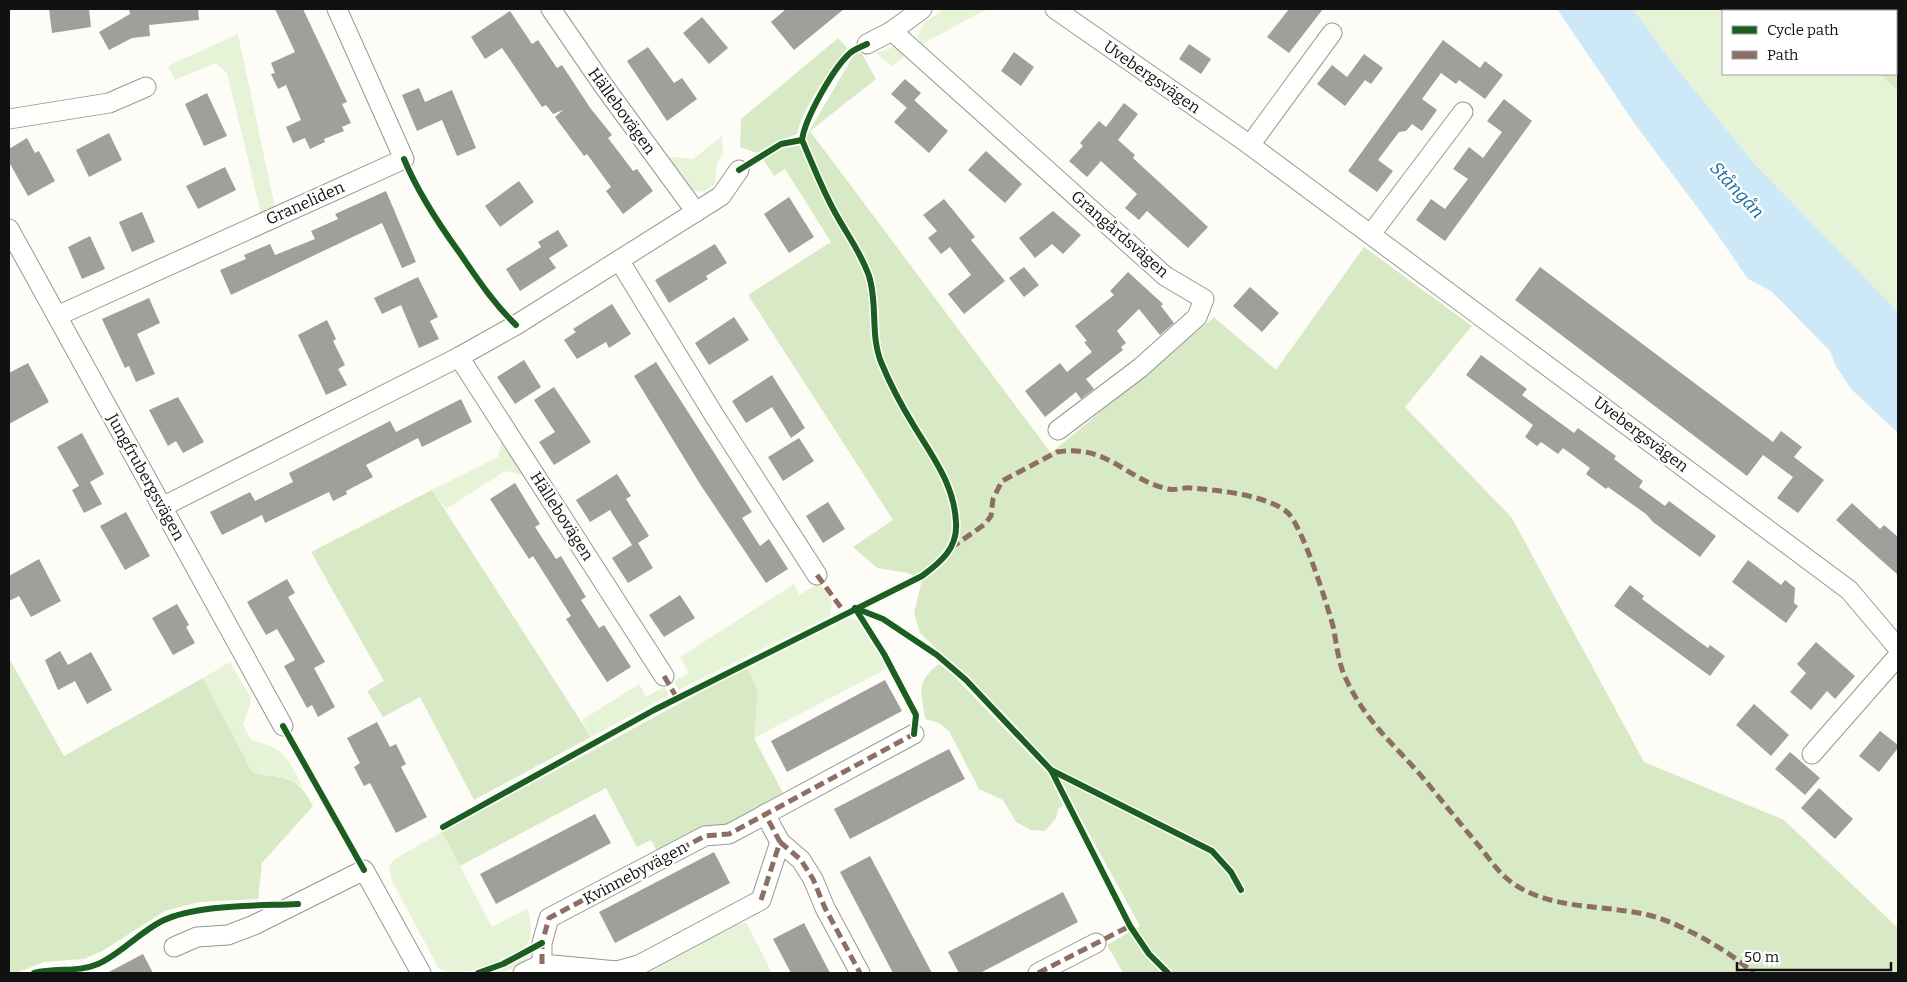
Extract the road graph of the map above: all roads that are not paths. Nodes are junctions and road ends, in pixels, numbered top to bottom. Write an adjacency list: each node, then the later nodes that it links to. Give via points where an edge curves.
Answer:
1 (337, 9): 17 (street, Graneliden, via 404,159)
2 (551, 9): 13 (street, Hällebovägen)
3 (922, 9): 5 (street)
4 (1055, 9): 11 (street, Uvebergsvägen)
5 (892, 31): 7 (street); 19 (street, Grangårdsvägen, via 1165,276 1204,299 1197,317 1140,368)
6 (1332, 33): 11 (street)
7 (866, 44)
8 (146, 87): 10 (street, via 109,103)
9 (1463, 112): 15 (street)
10 (9, 119)
11 (1250, 146): 15 (street, Uvebergsvägen)
12 (739, 170): 13 (street, via 721,196)
13 (696, 212): 16 (street)
14 (9, 228): 17 (street, Jungfrubergsvägen)
15 (1371, 234): 22 (street, Uvebergsvägen, via 1849,590)
16 (619, 260): 18 (street); 21 (street)
17 (57, 316): 20 (street, Jungfrubergsvägen)
18 (459, 357): 20 (street); 24 (street, Hällebovägen)
19 (1058, 430)
20 (162, 507): 25 (street, Jungfrubergsvägen)
21 (817, 575)
22 (1898, 648)
23 (1898, 656): 27 (street)
24 (664, 676)
25 (283, 726)
26 (914, 734): 28 (street, Kvinnebyvägen)
27 (1812, 754)
28 (766, 814): 29 (street); 32 (street, Kvinnebyvägen, via 729,834 705,836 549,918 542,942)
29 (780, 842): 32 (street, via 761,900 639,966 617,971); 35 (street, via 801,860 813,879)
30 (1096, 943): 36 (street)
31 (174, 947): 33 (street, via 197,937 228,935 254,925 364,870)
32 (542, 964): 34 (street)
33 (421, 973)
34 (523, 973)
35 (860, 973)
36 (1038, 973)

